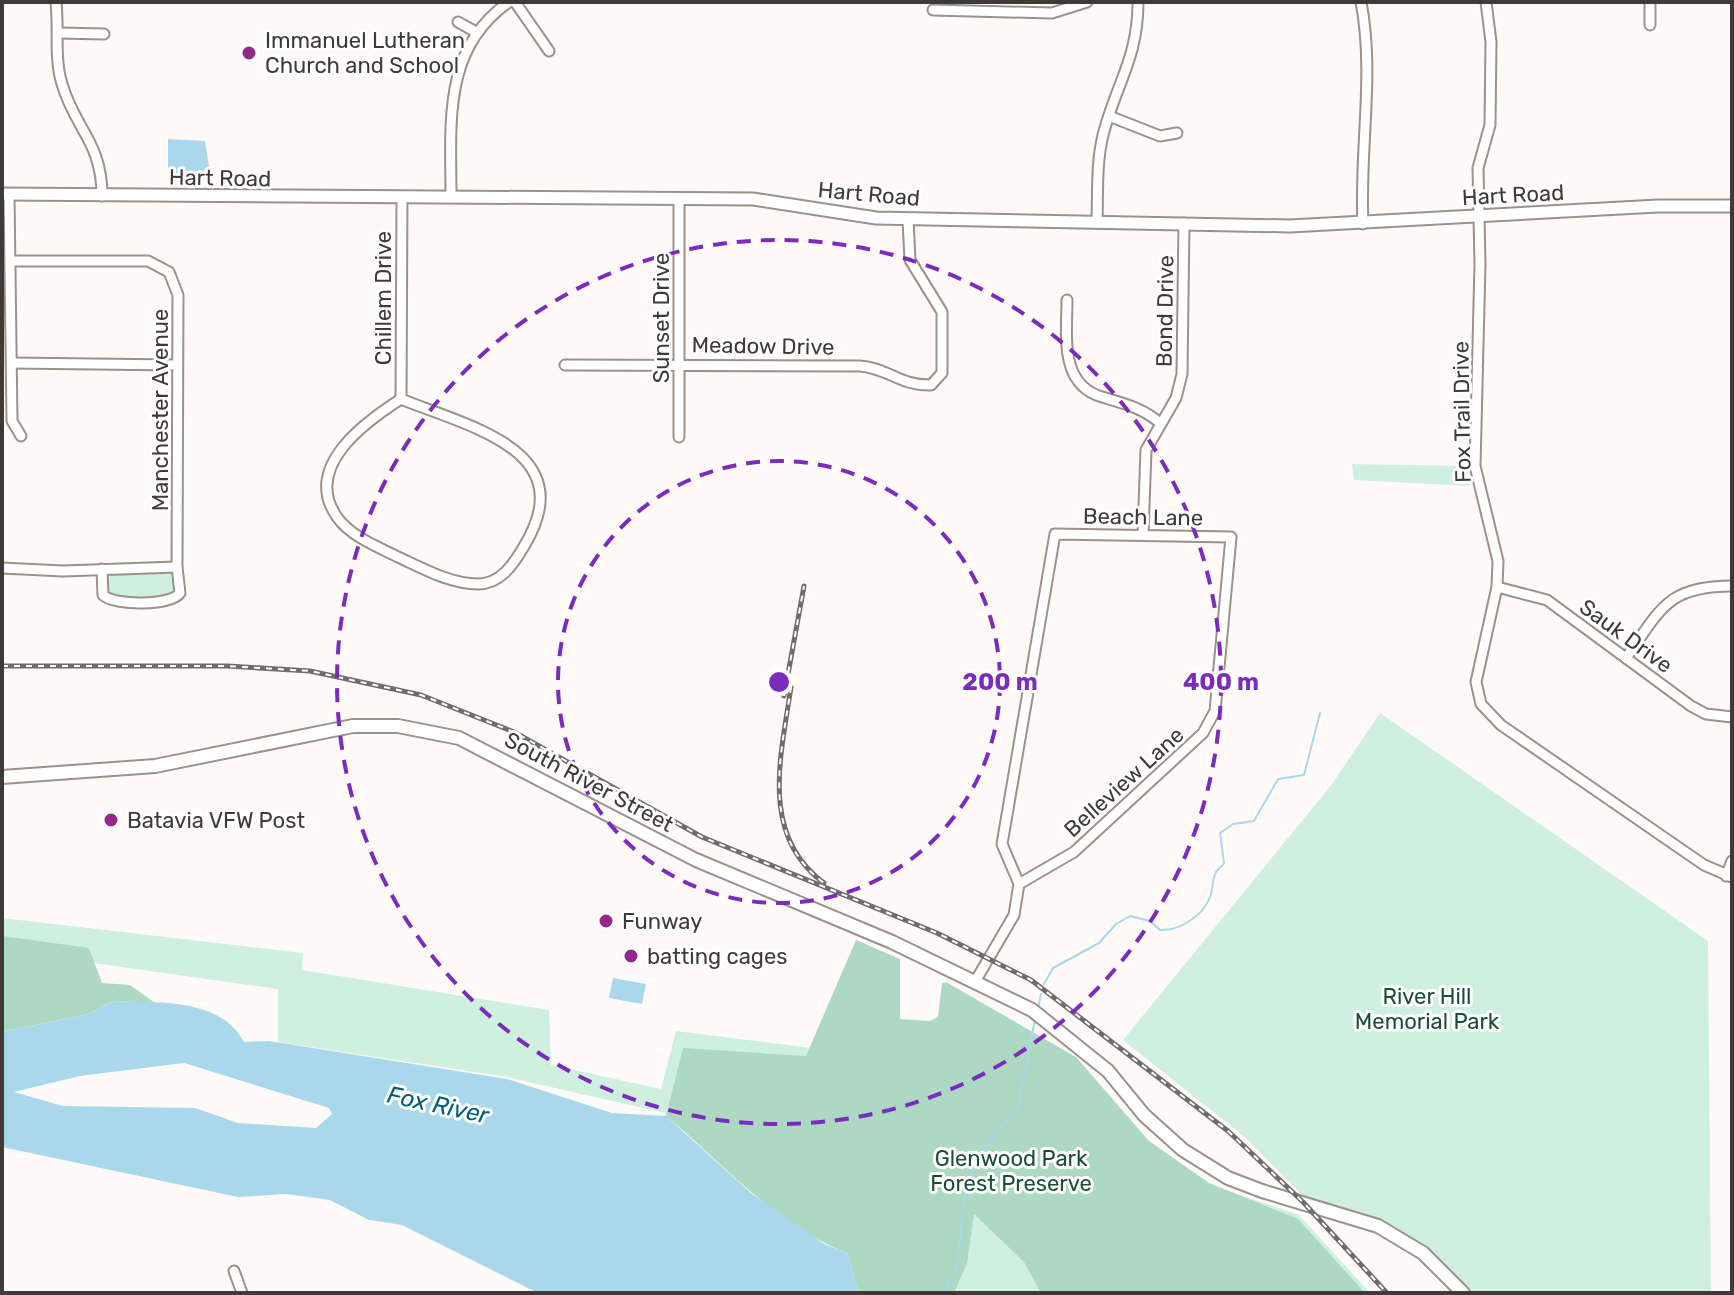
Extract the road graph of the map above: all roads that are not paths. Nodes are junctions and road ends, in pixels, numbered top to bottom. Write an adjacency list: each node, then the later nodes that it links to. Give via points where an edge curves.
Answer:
1 (56, 2): 13 (street)
2 (512, 2): 12 (street); 15 (street)
3 (1087, 2): 8 (street, via 1052,13)
4 (1138, 2): 16 (street, via 1132,60)
5 (1361, 2): 28 (street, via 1366,41)
6 (1486, 2): 24 (street, Fox Trail Drive, via 1490,125 1478,168)
7 (1650, 2): 11 (street)
8 (981, 7): 9 (street)
9 (933, 10)
10 (458, 22): 12 (street)
11 (1650, 25)
12 (476, 32): 21 (street, via 461,57 451,95)
13 (58, 33): 14 (street); 19 (street, via 61,83 93,144)
14 (104, 34)
15 (549, 51)
16 (1109, 116): 17 (street, via 1160,136); 26 (street, via 1100,151)
17 (1177, 133)
18 (5, 194): 19 (street, Hart Road); 29 (street)
19 (102, 196): 20 (street, Hart Road)
20 (402, 197): 21 (street, Hart Road); 35 (street, Chillem Drive)
21 (451, 197): 22 (street, Hart Road)
22 (679, 198): 25 (street, Hart Road, via 753,199 849,216); 32 (street, Sunset Drive)
23 (1732, 206): 24 (street, Hart Road)
24 (1476, 216): 28 (street, Hart Road); 45 (street, Fox Trail Drive, via 1480,264 1475,466 1494,536)
25 (908, 219): 26 (street, Hart Road); 32 (street, Meadow Drive, via 910,260 942,312 942,364 931,385 860,366)
26 (1097, 223): 27 (street, Hart Road)
27 (1184, 223): 28 (street, Hart Road); 36 (street, Bond Drive, via 1182,374 1176,398)
28 (1363, 224)
29 (10, 261): 31 (street); 33 (street, Manchester Avenue, via 148,261 169,272 178,295)
30 (1067, 300): 36 (street, via 1067,356 1079,382 1091,394 1136,406)
31 (12, 363): 33 (street); 37 (street, via 12,421)
32 (679, 364): 34 (street, Meadow Drive); 38 (street, Sunset Drive)
33 (176, 365): 41 (street, Manchester Avenue)
34 (565, 365)
35 (401, 399): 35 (street, via 503,441 530,462 541,493 537,523 516,560 493,581 467,583 437,574 363,538 338,518 328,483 338,452)
36 (1159, 422): 39 (street, Bond Drive, via 1145,457)
37 (21, 436)
38 (679, 437)
39 (1143, 534): 40 (street, Beach Lane); 51 (street, Beach Lane, via 1055,534 1002,844)
40 (1231, 537): 51 (street, Belleview Lane, via 1210,723 1074,852)
41 (177, 567): 43 (street); 43 (street, Manchester Avenue, via 180,593 169,602 109,601 102,591)
42 (2, 568): 43 (street)
43 (102, 569)
44 (1732, 586): 46 (street, via 1679,593)
45 (1497, 587): 46 (street, Sauk Drive, via 1547,600); 50 (street, Fox Trail Drive, via 1477,672 1477,693 1487,713 1704,865)
46 (1626, 658): 47 (street, Sauk Drive, via 1698,710)
47 (1732, 717)
48 (2, 777): 52 (main road, South River Street, via 155,766 353,726 431,731 483,748 734,878)
49 (1732, 861): 50 (street)
50 (1729, 877)
51 (1019, 884): 52 (street, via 1014,915)
52 (976, 980): 55 (main road, South River Street, via 1032,1010 1082,1047 1183,1150 1228,1178 1378,1226 1423,1253)
53 (234, 1271): 54 (street)
54 (242, 1293)
55 (1463, 1293)

